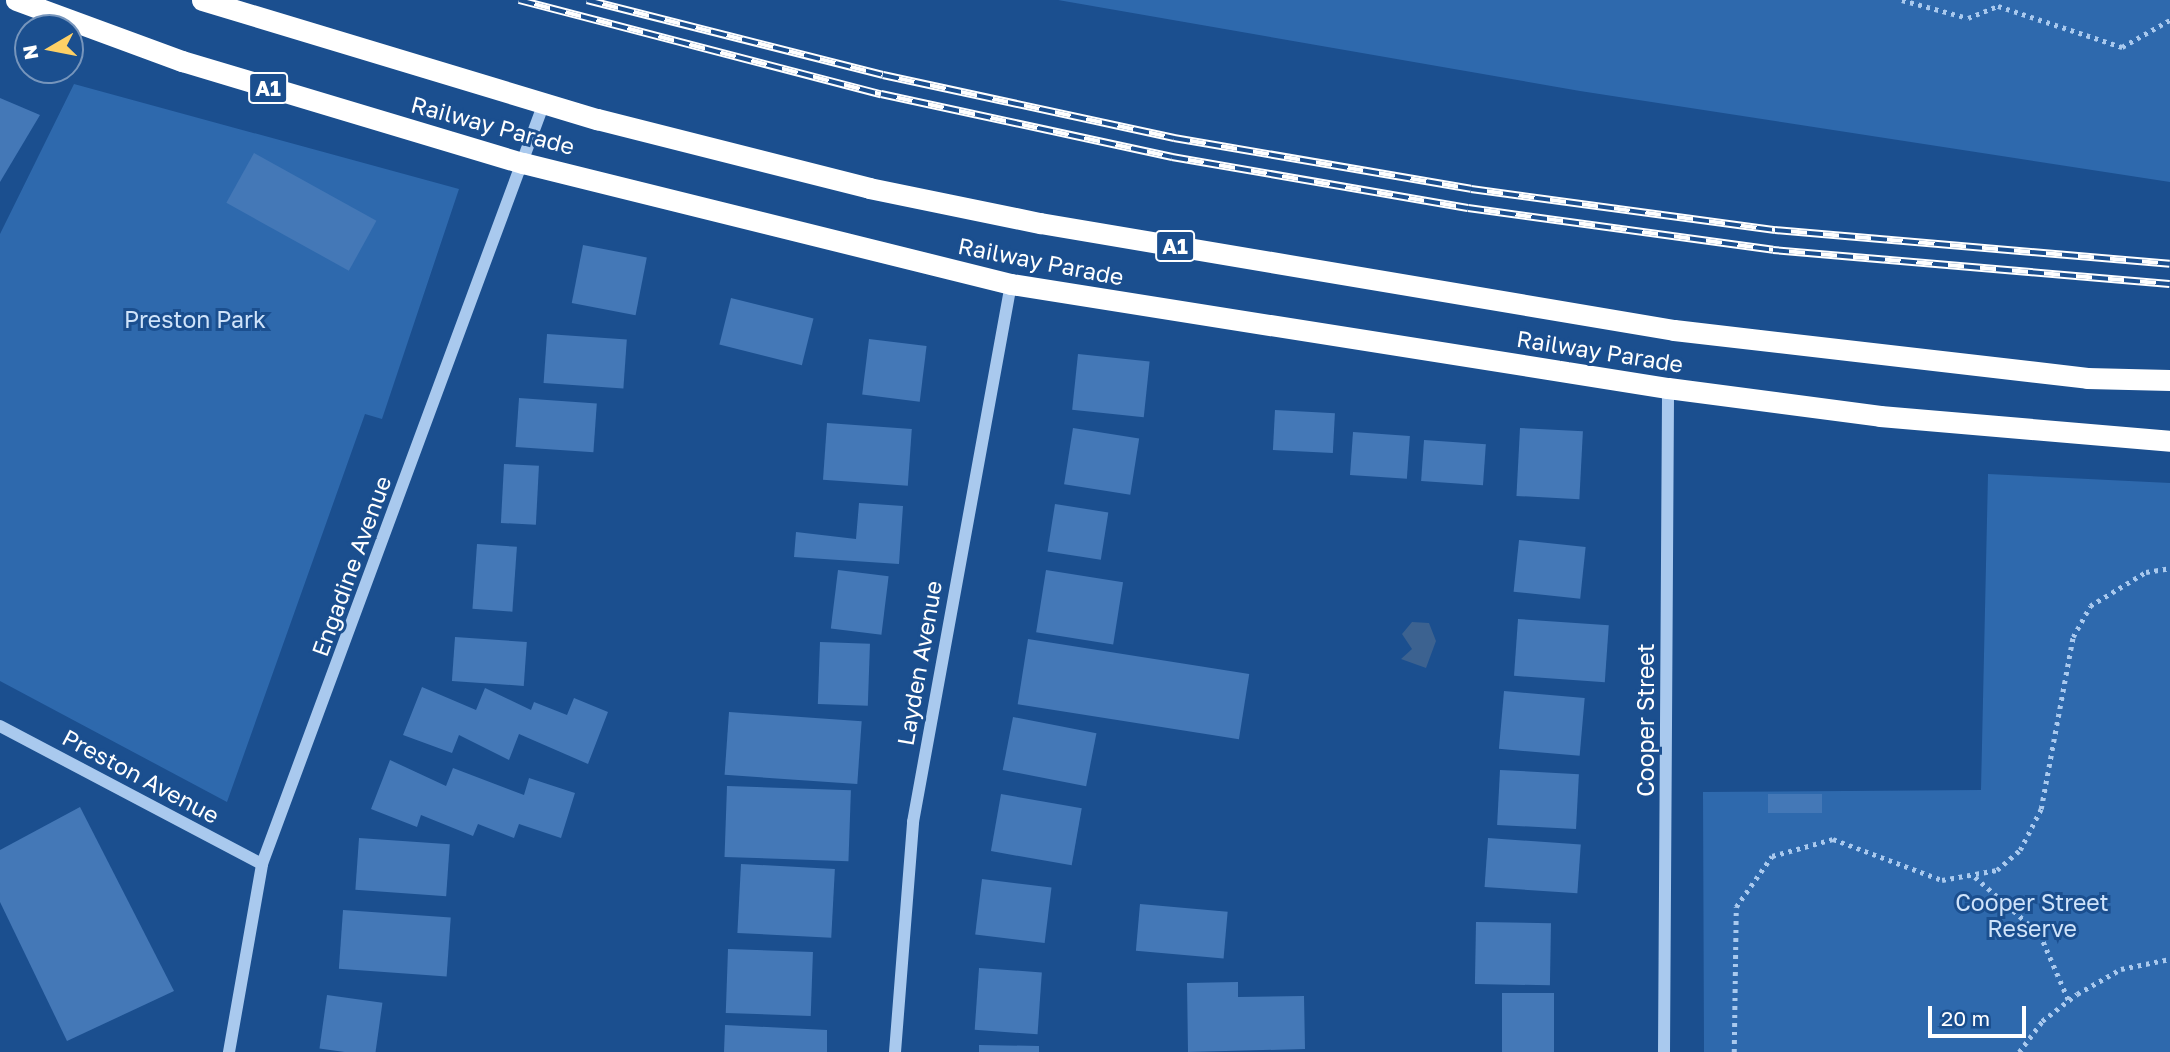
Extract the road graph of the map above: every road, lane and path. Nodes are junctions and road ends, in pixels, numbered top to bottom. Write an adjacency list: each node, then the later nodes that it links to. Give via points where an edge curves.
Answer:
1 (16, 0): 6 (highway, Railway Parade / A1, via 208,69)
2 (202, 0): 5 (highway, Railway Parade / A1)
3 (1902, 0): 4 (path, via 1968,18 1998,6 2122,47)
4 (2170, 20)
5 (544, 103): 6 (street, Engadine Avenue); 8 (highway, Railway Parade / A1, via 869,188 1405,287 1886,357)
6 (523, 163): 7 (highway, Railway Parade / A1); 13 (street, Engadine Avenue)
7 (1012, 284): 9 (highway, Railway Parade / A1); 18 (street, Layden Avenue, via 913,822)
8 (2170, 380)
9 (1668, 388): 10 (highway, Railway Parade / A1, via 1880,416); 19 (street, Cooper Street)
10 (2170, 441)
11 (2170, 568): 14 (path, via 2146,572 2090,606 2073,637 2041,809 2020,850 1997,870)
12 (0, 726): 13 (street, Preston Avenue)
13 (262, 864): 17 (street, Engadine Avenue)
14 (1975, 876): 16 (path, via 2040,934); 20 (path, via 1942,880 1833,839 1772,856 1737,907)
15 (2170, 959): 16 (path, via 2121,969)
16 (2069, 1000): 21 (path)
17 (229, 1052)
18 (895, 1052)
19 (1664, 1052)
20 (1734, 1052)
21 (2019, 1052)

